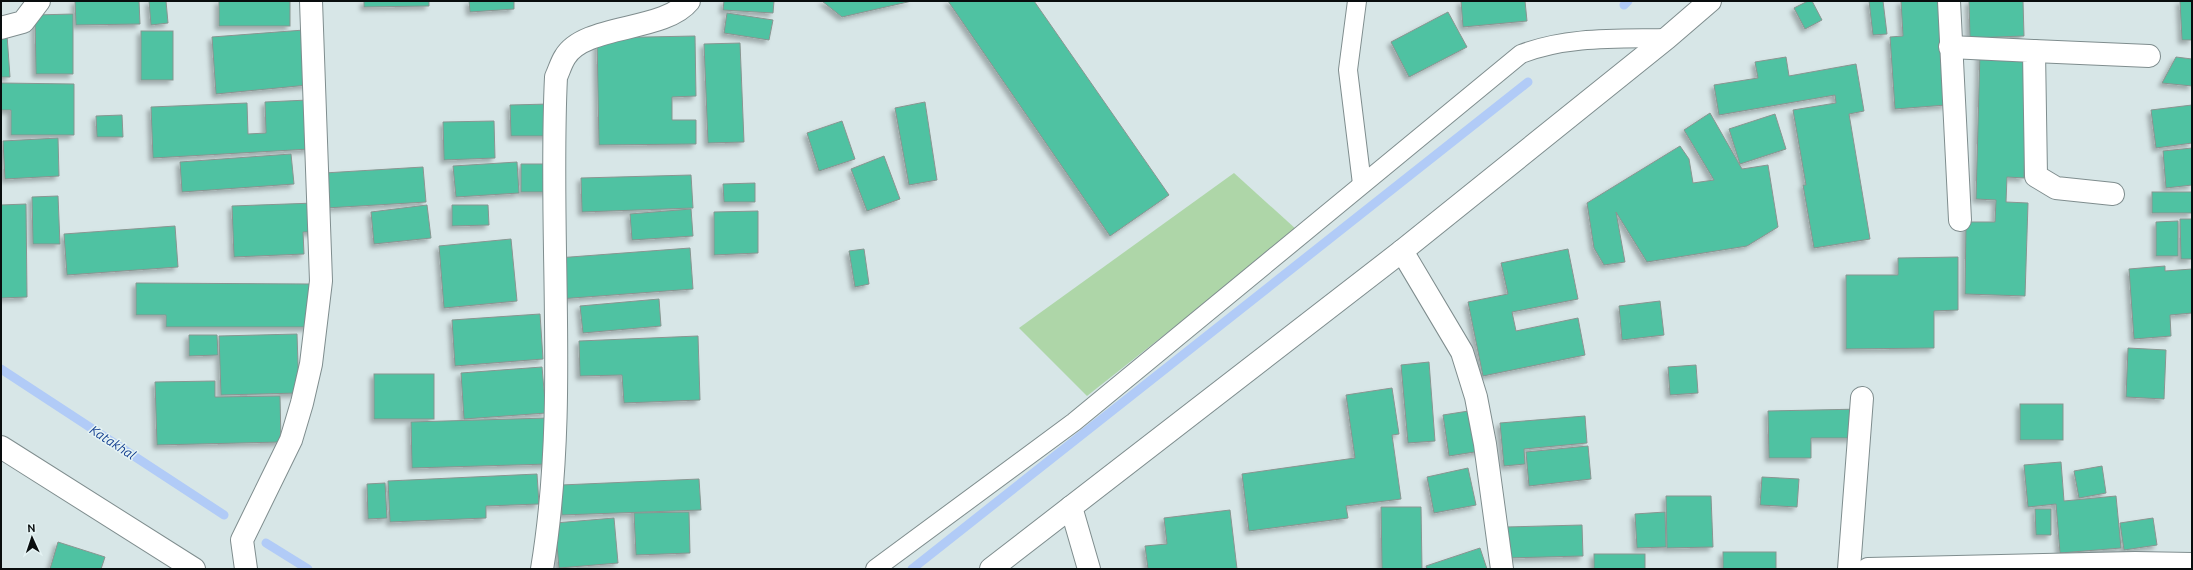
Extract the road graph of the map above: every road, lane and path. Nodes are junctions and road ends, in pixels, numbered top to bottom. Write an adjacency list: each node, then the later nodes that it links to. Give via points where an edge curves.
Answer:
1 (39, 1): 7 (street, via 23,22)
2 (311, 1): 21 (street, via 321,282 311,364 302,402 291,440 242,540)
3 (689, 1): 22 (street, via 672,14 581,42 565,56 556,77 556,406 550,522)
4 (1358, 1): 12 (lane, via 1348,70)
5 (1710, 1): 8 (street)
6 (1949, 1): 9 (street)
7 (1, 28)
8 (1667, 38): 12 (lane, via 1580,40 1542,46 1521,54); 15 (street)
9 (1950, 47): 10 (street); 14 (street)
10 (2034, 51): 11 (street); 13 (street, via 2036,176 2056,188)
11 (2149, 56)
12 (1362, 184): 23 (lane, via 1312,228 1074,422)
13 (2113, 194)
14 (1960, 220)
15 (1402, 251): 18 (street); 26 (street, via 1462,352 1476,397 1485,444)
16 (1862, 398): 27 (street)
17 (1, 447): 20 (street)
18 (1071, 507): 24 (street); 25 (street)
19 (2192, 564): 28 (street)
20 (194, 569)
21 (246, 569)
22 (542, 569)
23 (875, 569)
24 (991, 569)
25 (1089, 569)
26 (1502, 569)
27 (1849, 569)
28 (1868, 569)

